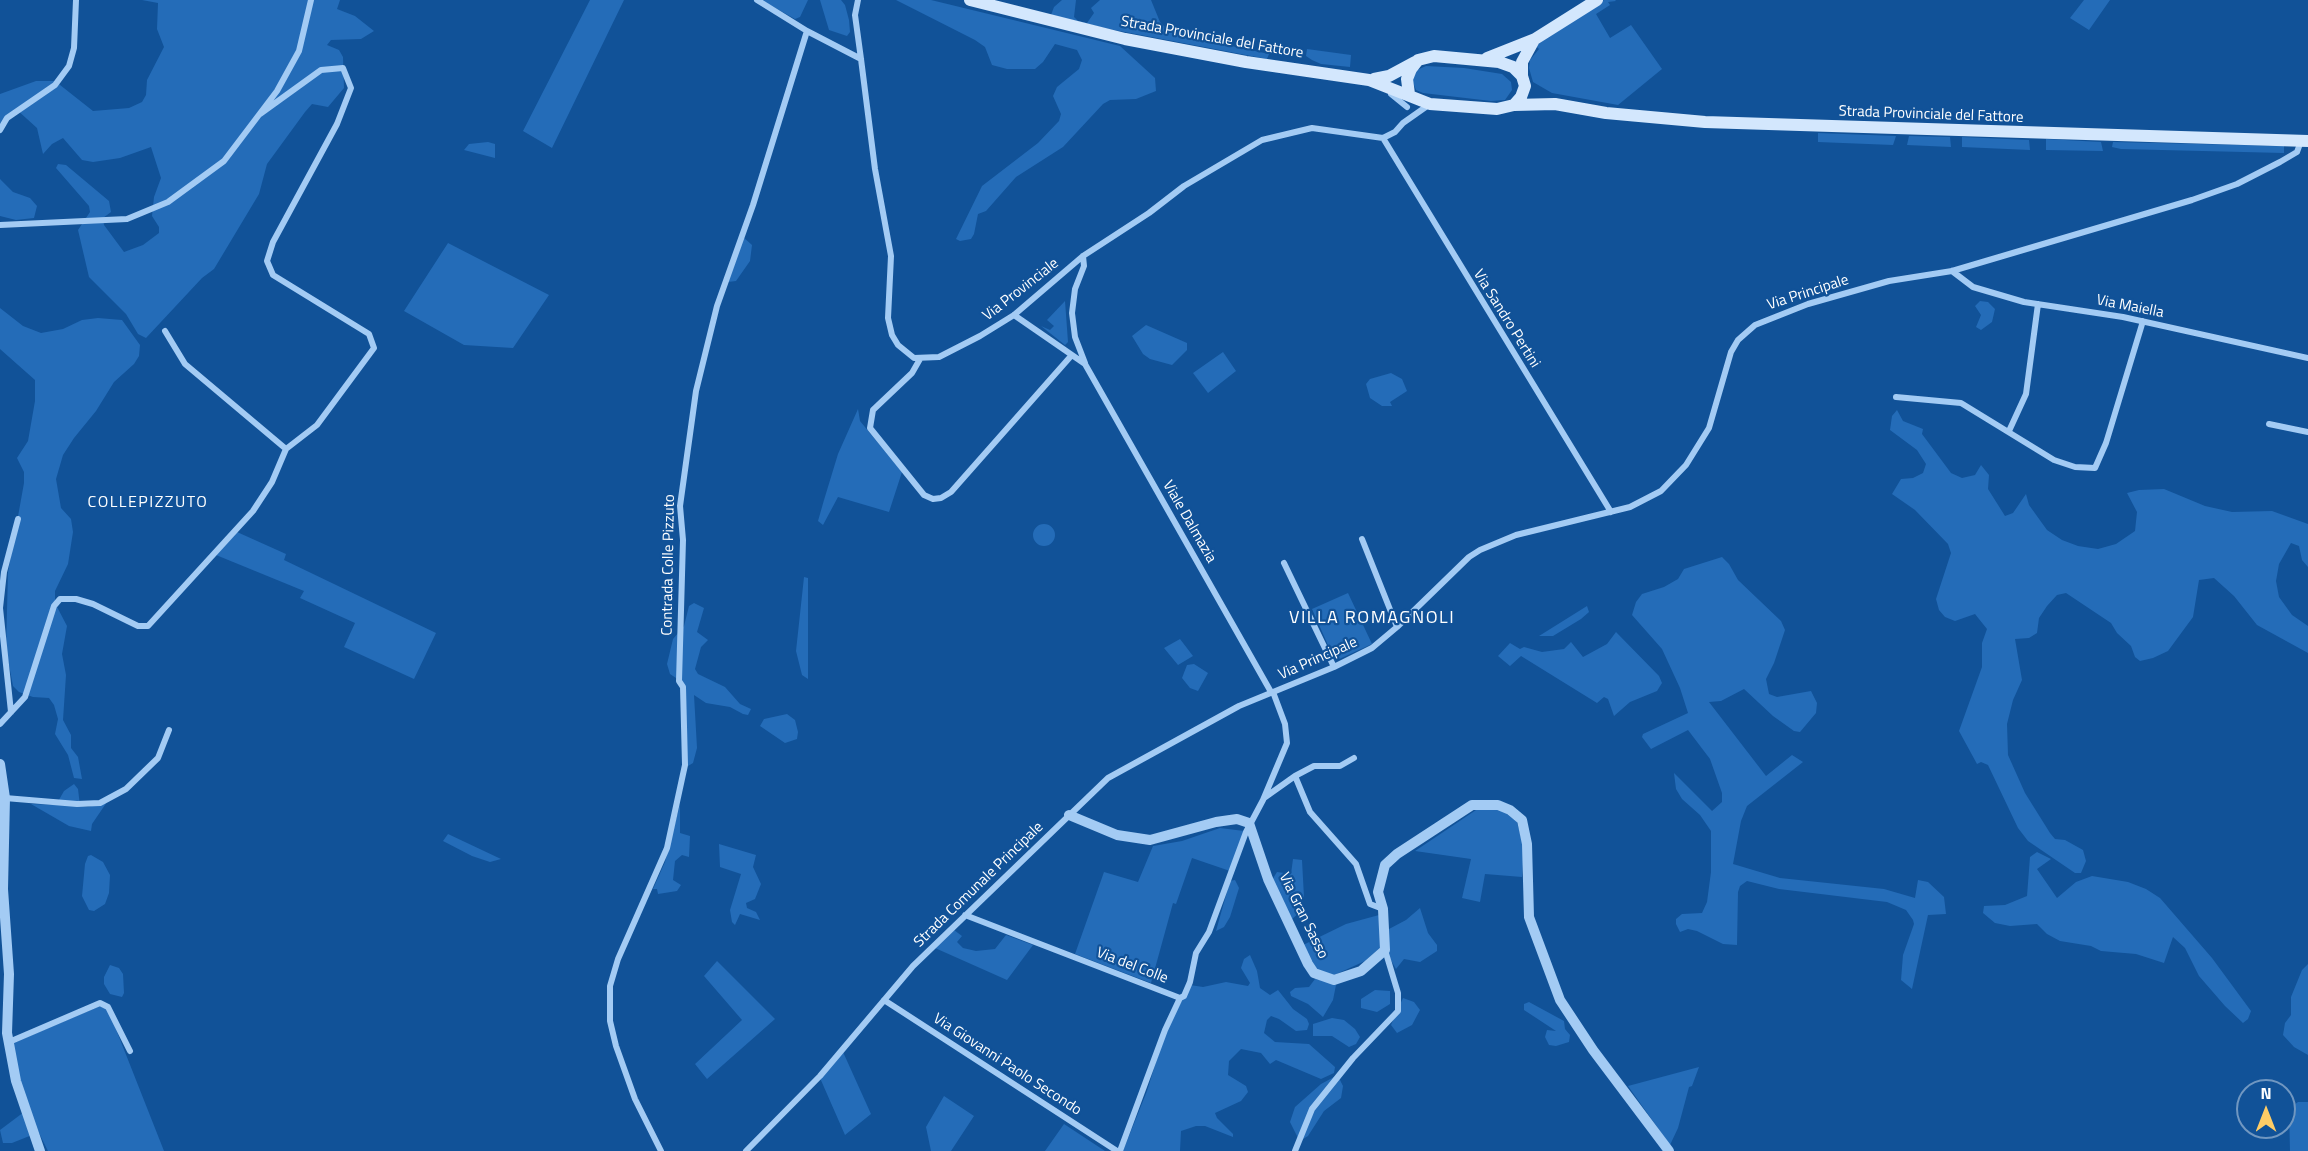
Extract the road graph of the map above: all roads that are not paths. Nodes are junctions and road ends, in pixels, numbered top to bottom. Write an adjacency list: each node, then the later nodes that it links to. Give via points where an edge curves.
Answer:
1 (76, 0): 21 (street, via 74,48 69,66 55,85 7,118)
2 (311, 0): 19 (street, via 299,51 278,91)
3 (757, 0): 7 (street)
4 (858, 0): 9 (street, via 855,15)
5 (970, 0): 12 (main road, Strada Provinciale del Fattore, via 1125,39)
6 (1597, 0): 8 (main road)
7 (807, 31): 9 (street); 65 (street, Contrada Colle Pizzuto, via 717,306 696,391 680,507 683,540 679,681 683,687 685,765 667,848 618,959 609,998 616,1046 635,1099)
8 (1535, 39): 11 (main road); 14 (main road, via 1522,62)
9 (861, 59): 33 (street, via 875,169 888,231 890,327 898,345)
10 (1419, 60): 11 (main road, Strada Provinciale del Fattore, via 1434,56); 13 (main road, Strada Provinciale del Fattore, via 1389,76); 15 (main road, via 1407,80)
11 (1480, 60): 14 (main road, Strada Provinciale del Fattore, via 1513,67)
12 (1354, 77): 13 (main road, Strada Provinciale del Fattore); 15 (street)
13 (1370, 80): 15 (main road, Strada Provinciale del Fattore)
14 (1523, 81): 17 (main road, Strada Provinciale del Fattore); 18 (main road, via 1521,97)
15 (1408, 101): 16 (main road, Strada Provinciale del Fattore); 20 (street)
16 (1430, 104): 18 (main road, Strada Provinciale del Fattore, via 1480,110); 20 (street)
17 (1555, 104): 18 (main road, Strada Provinciale del Fattore); 23 (main road, Strada Provinciale del Fattore, via 1705,122)
18 (1514, 105)
19 (260, 114): 24 (street, via 224,161 168,202 127,219); 39 (street, via 321,70 343,68 351,88 337,124 273,242 267,261 273,275 369,334 374,348 317,425)
20 (1403, 123): 22 (street)
21 (0, 130)
22 (1383, 138): 25 (street, Via Provinciale, via 1312,128 1262,140 1184,186); 40 (street, Via Sandro Pertini)
23 (2304, 141): 26 (street, Via Principale, via 2297,152 2237,184 2114,225)
24 (0, 225)
25 (1083, 256): 28 (street, Via Provinciale); 34 (street, Viale Dalmazia, via 1072,313 1075,337)
26 (1952, 271): 27 (street, Via Maiella, via 1973,287); 40 (street, Via Principale, via 1889,281 1808,304 1755,325 1731,351 1709,428 1686,465 1648,500)
27 (2038, 304): 29 (street, Via Maiella); 37 (street, via 2026,394)
28 (1014, 315): 31 (street); 33 (street, Via Provinciale, via 953,352)
29 (2143, 321): 32 (street, Via Maiella); 37 (street, via 2095,468 2054,460)
30 (165, 331): 39 (street, via 185,364)
31 (1071, 356): 33 (street, via 951,492 933,499 924,495 870,428 873,411 912,373); 34 (street)
32 (2308, 358)
33 (920, 359)
34 (1085, 364): 46 (street, Viale Dalmazia)
35 (1896, 397): 37 (street, via 1961,403)
36 (2269, 424): 38 (street)
37 (2008, 431)
38 (2308, 432)
39 (286, 448): 47 (street, via 272,482 253,511 148,626 138,626 93,604 60,599 54,606 25,697)
40 (1611, 512): 44 (street, Via Principale, via 1516,535 1480,550)
41 (18, 519): 47 (street, via 4,572 0,608)
42 (1362, 539): 44 (street)
43 (1284, 563): 45 (street)
44 (1397, 627): 45 (street, Via Principale, via 1372,648)
45 (1334, 667): 46 (street, Via Principale)
46 (1272, 692): 54 (street, Viale Dalmazia, via 1285,724 1287,743); 55 (street, Strada Comunale Principale, via 1187,733 1111,777)
47 (11, 712): 48 (street)
48 (0, 724)
49 (169, 730): 53 (street, via 158,758 126,789 100,803)
50 (1354, 758): 52 (street, via 1340,766 1314,766)
51 (0, 764): 53 (street)
52 (1295, 776): 54 (street); 57 (street, via 1310,812 1356,864 1371,904)
53 (5, 798): 62 (street, via 3,889 9,974)
54 (1264, 798): 56 (street, Via del Colle)
55 (1069, 815): 56 (street, via 1117,835 1150,840 1216,822 1237,819); 58 (street, Strada Comunale Principale)
56 (1249, 823): 59 (street, Via Gran Sasso, via 1268,880 1314,973 1323,978 1343,979 1361,971); 60 (street, Via del Colle, via 1224,897 1196,953 1190,982)
57 (1383, 909): 59 (street); 69 (street, via 1378,892 1386,865 1472,805 1498,805 1522,820 1527,844 1529,917 1560,1000)
58 (965, 915): 60 (street, Via del Colle); 61 (street, Strada Comunale Principale)
59 (1385, 950): 68 (street, via 1398,993 1398,1011 1312,1109)
60 (1180, 998): 67 (street)
61 (884, 1000): 66 (street, Strada Comunale Principale, via 820,1076); 67 (street, Via Giovanni Paolo Secondo)
62 (5, 1038): 63 (street, via 100,1003 108,1007); 64 (street)
63 (130, 1051)
64 (40, 1151)
65 (661, 1151)
66 (746, 1151)
67 (1119, 1151)
68 (1295, 1151)
69 (1669, 1151)

